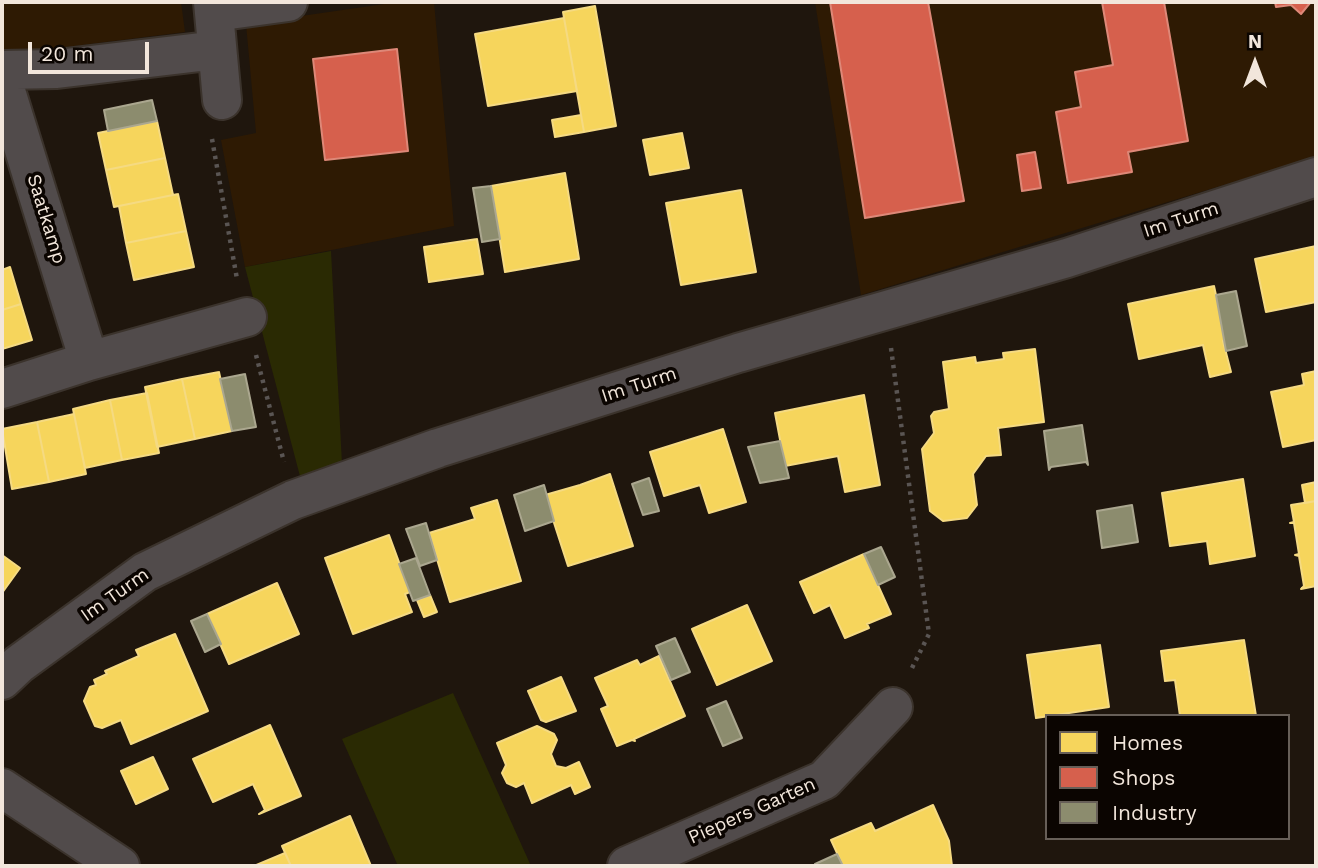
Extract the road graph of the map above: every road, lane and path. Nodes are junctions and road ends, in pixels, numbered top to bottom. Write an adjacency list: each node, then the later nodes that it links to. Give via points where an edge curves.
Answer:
1 (288, 2): 2 (street)
2 (214, 7): 3 (street)
3 (217, 50): 4 (street, via 57,69); 6 (street)
4 (2, 70)
5 (2, 78): 10 (street, Saatkamp)
6 (222, 100)
7 (1316, 177): 8 (street, Im Turm, via 1067,258)
8 (886, 310): 12 (street, Im Turm, via 451,444 293,500 145,572); 13 (path, via 929,634)
9 (247, 317): 10 (street)
10 (89, 361): 11 (street)
11 (2, 389)
12 (2, 680)
13 (894, 708): 16 (street, Piepers Garten, via 824,780)
14 (2, 788): 15 (street)
15 (120, 866)
16 (626, 866)

